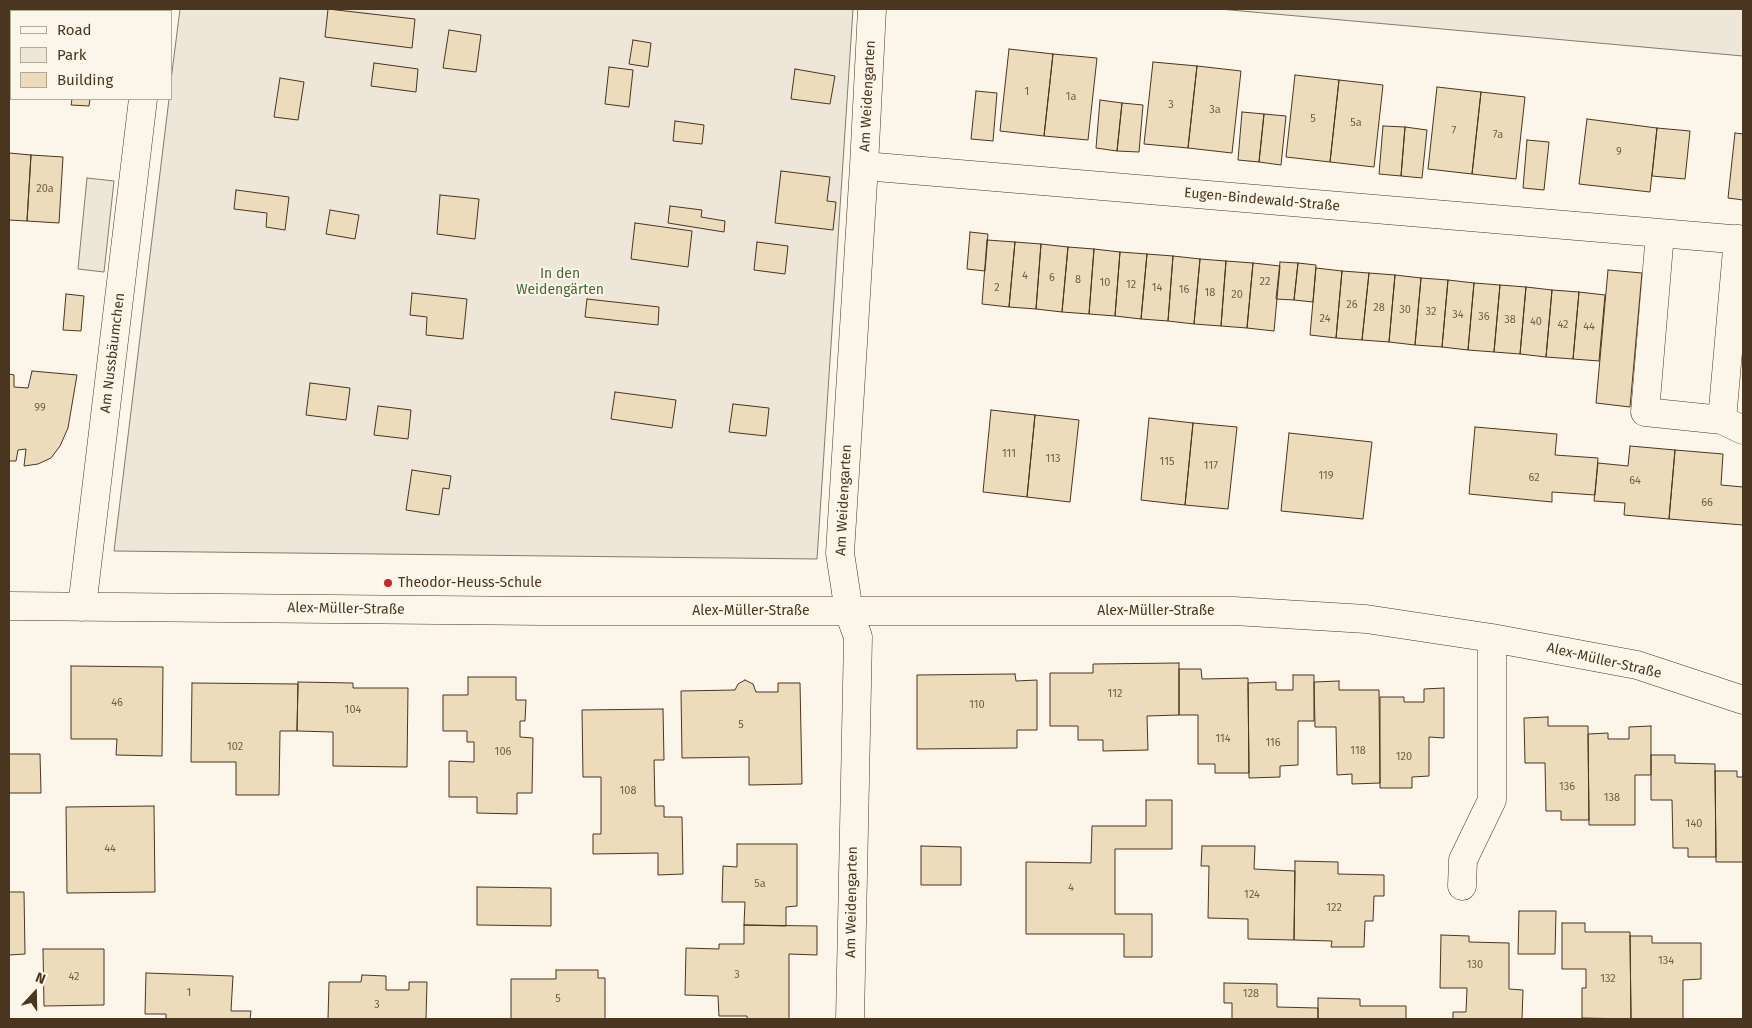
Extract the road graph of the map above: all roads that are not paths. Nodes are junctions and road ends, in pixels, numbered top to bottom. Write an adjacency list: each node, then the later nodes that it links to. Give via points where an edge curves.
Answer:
1 (872, 9): 3 (street, Am Weidengarten)
2 (143, 100): 8 (street, Am Nussbäumchen)
3 (864, 166): 4 (street, Eugen-Bindewald-Straße); 9 (street, Am Weidengarten, via 840,553)
4 (1660, 233): 5 (street, Eugen-Bindewald-Straße); 6 (street, Eugen-Bindewald-Straße, via 1646,412)
5 (1741, 240): 6 (street, Eugen-Bindewald-Straße)
6 (1733, 425)
7 (9, 606): 8 (street, Alex-Müller-Straße)
8 (82, 607): 9 (street, Alex-Müller-Straße)
9 (849, 612): 10 (street, Alex-Müller-Straße, via 1234,611 1366,618); 13 (street, Am Weidengarten, via 858,637)
10 (1492, 638): 11 (street, Alex-Müller-Straße, via 1637,666); 12 (street, via 1492,800 1463,860)
11 (1743, 700)
12 (1462, 886)
13 (850, 1019)

